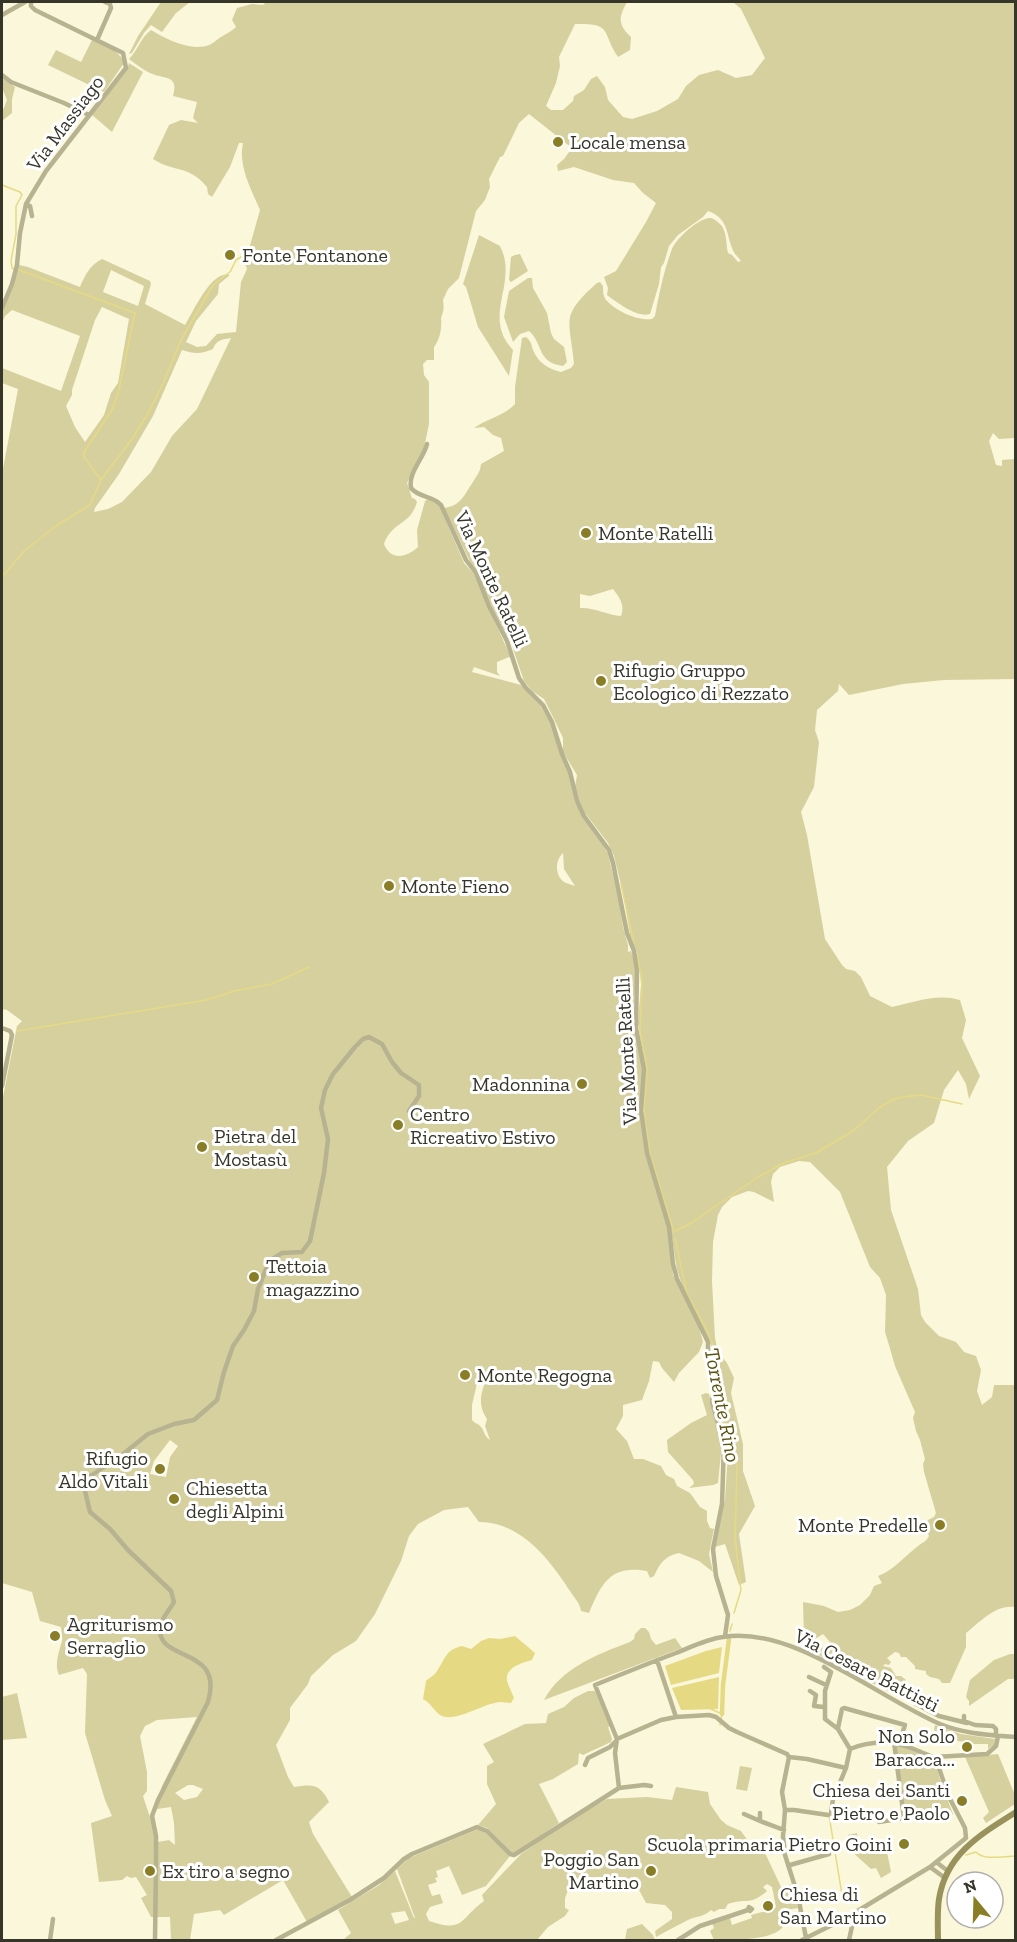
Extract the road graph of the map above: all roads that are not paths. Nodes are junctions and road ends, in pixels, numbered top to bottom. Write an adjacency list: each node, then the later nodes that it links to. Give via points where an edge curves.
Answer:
1 (25, 2): 4 (street)
2 (31, 2): 5 (street, via 35,10)
3 (105, 2): 5 (street, via 111,9)
4 (2, 15)
5 (97, 40): 7 (street, Via Massiago, via 123,53 126,68)
6 (2, 75): 7 (street)
7 (88, 115): 8 (street, Via Massiago)
8 (26, 204): 9 (street); 10 (street, Via Massiago, via 17,265)
9 (32, 216)
10 (2, 308)
11 (427, 444): 15 (street, Via Monte Ratelli, via 411,479 411,488 441,505 507,641 519,678 552,722 577,801 609,850 613,863 637,971 636,1028 644,1069 641,1110 646,1153 669,1227 677,1279 708,1342 712,1402 724,1444 722,1504 712,1549 728,1615)
12 (2, 1028): 13 (street, via 12,1035)
13 (2, 1086)
14 (409, 1111): 62 (street, via 419,1096 419,1085 401,1073 382,1044 369,1037 363,1039 345,1057 325,1090 321,1108 328,1138 310,1241 303,1252 282,1253 266,1269 254,1311 233,1346 218,1400 194,1420 148,1434 86,1479 90,1512 171,1591 174,1602 161,1623 162,1639 203,1666 211,1681 208,1702 152,1816 156,1836)
15 (725, 1636): 16 (street, Via Cesare Battisti); 27 (street, Via Cesare Battisti, via 778,1641 940,1724)
16 (657, 1660): 24 (street); 29 (street, Via Cesare Battisti, via 595,1685)
17 (824, 1667): 19 (street, via 831,1672)
18 (809, 1677): 19 (street)
19 (826, 1685): 22 (street)
20 (810, 1691): 22 (street, via 816,1695 814,1706)
21 (916, 1704): 25 (street, Via Cesare Battisti, via 939,1716)
22 (824, 1707): 26 (street, via 825,1720)
23 (964, 1716): 25 (street, Via Cesare Battisti)
24 (676, 1717): 29 (street); 32 (street, via 712,1715 729,1728)
25 (967, 1723): 27 (street, Via Cesare Battisti, via 993,1726)
26 (838, 1729): 30 (street, via 844,1708 906,1725); 31 (street)
27 (997, 1736): 28 (street, Via Cesare Battisti); 33 (street, via 990,1753)
28 (1016, 1737)
29 (617, 1739): 34 (street, via 588,1758); 37 (street)
30 (896, 1743): 31 (street); 33 (street); 43 (street, via 904,1818)
31 (850, 1749): 35 (street)
32 (789, 1757): 35 (street); 38 (street, via 782,1792)
33 (934, 1757): 48 (street, via 966,1835)
34 (585, 1765)
35 (846, 1768): 38 (street, via 830,1815)
36 (651, 1786): 37 (street)
37 (619, 1788): 63 (street, via 514,1855 477,1827 412,1854 351,1900)
38 (785, 1810): 44 (street)
39 (1016, 1812): 51 (main road, via 973,1840)
40 (760, 1813): 42 (street)
41 (744, 1814): 42 (street)
42 (760, 1821): 44 (street)
43 (879, 1822)
44 (784, 1830): 45 (street)
45 (784, 1846): 46 (street); 49 (street)
46 (775, 1847)
47 (829, 1854): 49 (street)
48 (936, 1862): 50 (street); 52 (street)
49 (790, 1865): 60 (street)
50 (930, 1867): 53 (street); 56 (street)
51 (949, 1870)
52 (945, 1873)
53 (945, 1874)
54 (945, 1878): 66 (main road, via 939,1901)
55 (748, 1910): 64 (street, via 700,1926)
56 (855, 1913): 57 (street); 59 (street)
57 (847, 1917): 59 (street); 60 (street)
58 (53, 1919): 61 (street)
59 (851, 1932): 65 (street)
60 (805, 1940)
61 (50, 1941)
62 (155, 1941)
63 (276, 1941)
64 (678, 1941)
65 (849, 1941)
66 (938, 1941)

